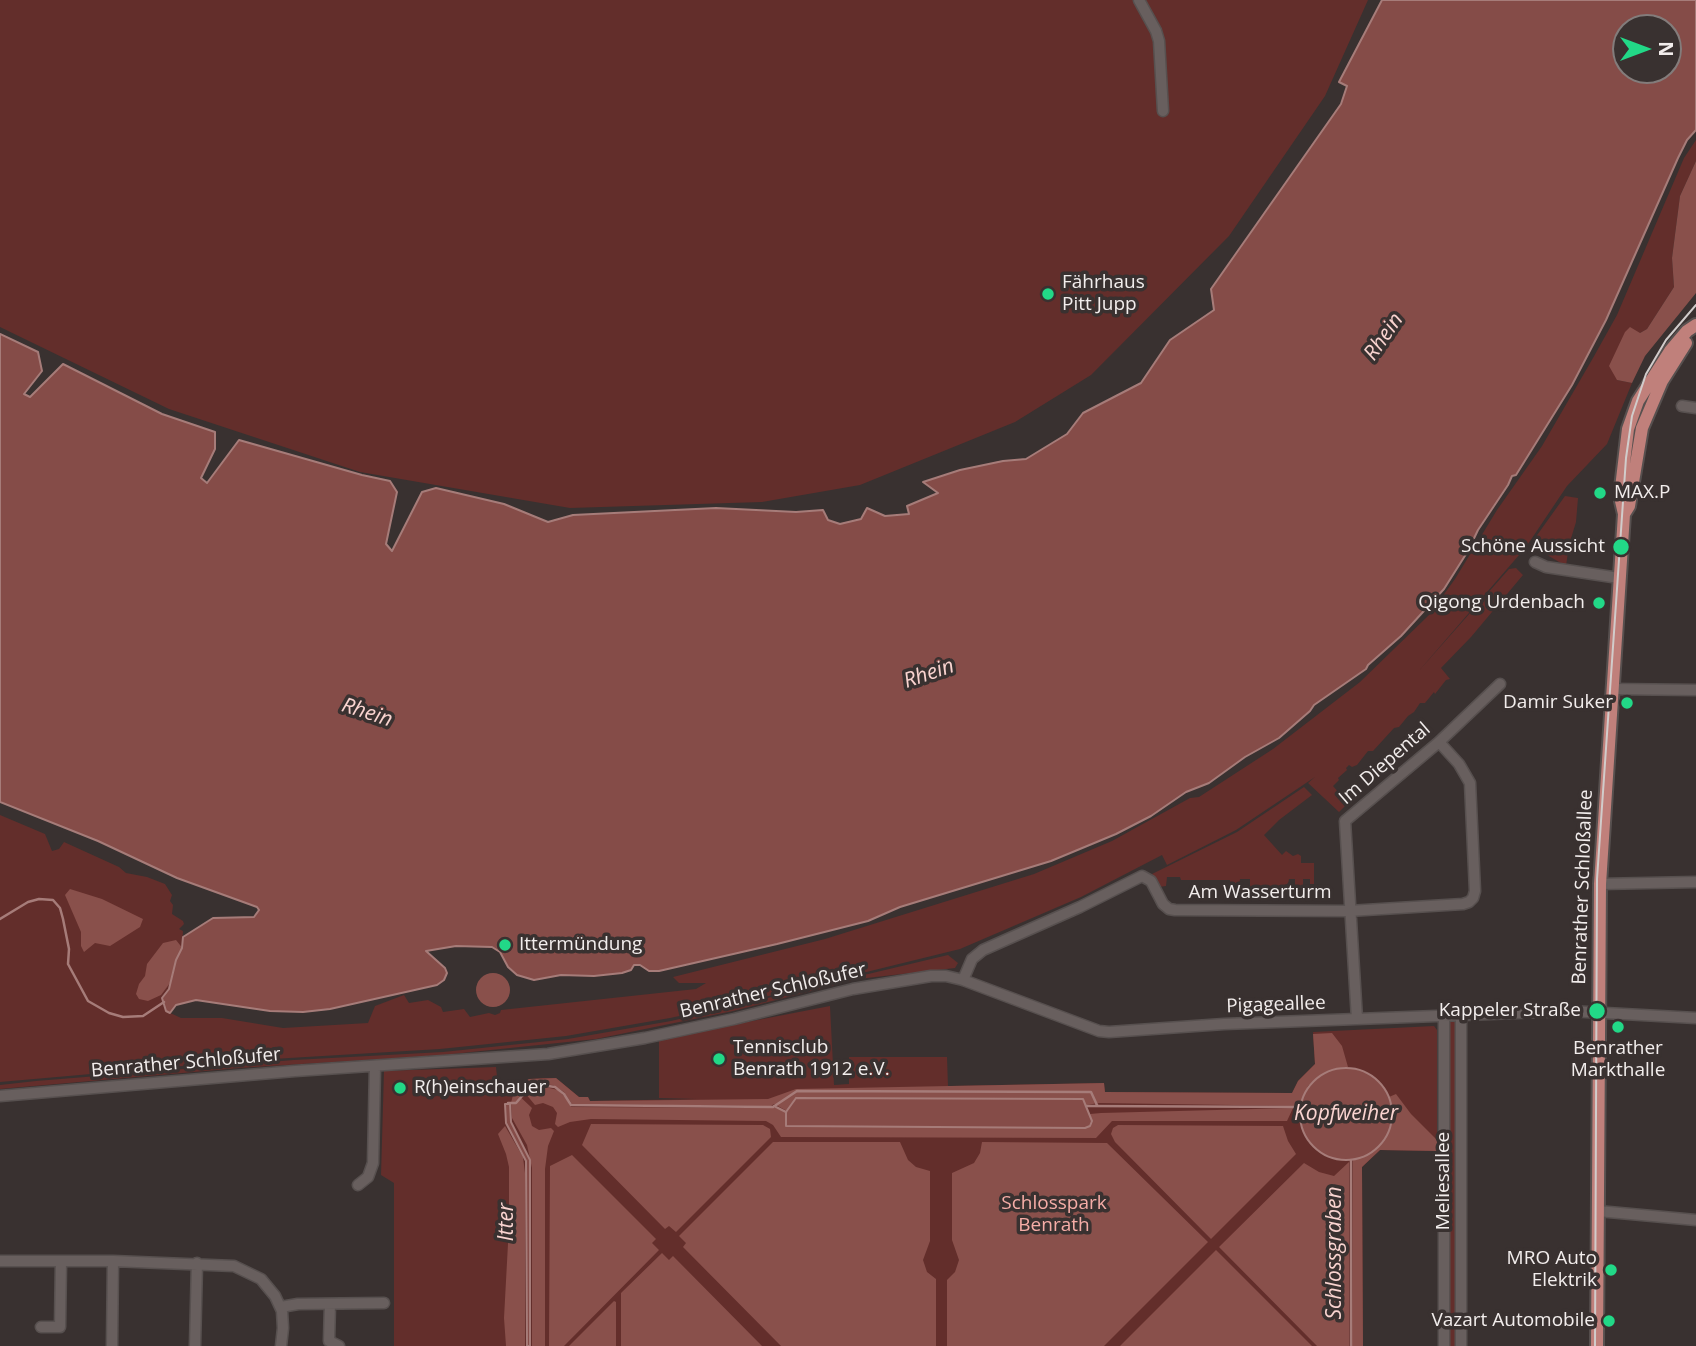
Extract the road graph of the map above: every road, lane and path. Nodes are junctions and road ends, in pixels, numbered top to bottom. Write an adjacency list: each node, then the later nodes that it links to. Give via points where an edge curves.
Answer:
1 (1139, 0): 2 (street, via 1159,41)
2 (1163, 111)
3 (1695, 326): 7 (main road, Benrather Schloßallee, via 1644,404 1626,443)
4 (1682, 406): 5 (street)
5 (1696, 408)
6 (1535, 562): 7 (street)
7 (1619, 578): 9 (main road, Benrather Schloßallee)
8 (1500, 684): 11 (street, Im Diepental)
9 (1612, 688): 10 (street); 13 (main road, Benrather Schloßallee)
10 (1696, 690)
11 (1439, 742): 14 (street, Im Diepental, via 1345,821); 14 (street, via 1470,783 1473,898 1463,904)
12 (1696, 882): 13 (street)
13 (1600, 884): 16 (main road, Benrather Schloßallee)
14 (1349, 911): 15 (street, Am Wasserturm, via 1169,909 1151,881 1137,878 983,950 972,958); 19 (street, Im Diepental)
15 (963, 980): 19 (street, Pigageallee, via 1110,1032); 21 (street, Benrather Schloßufer, via 931,976 892,982 734,1020 519,1058)
16 (1598, 1011): 17 (street, Pigageallee); 20 (street); 24 (main road, Benrather Schloßallee)
17 (1461, 1015): 18 (street, Pigageallee); 39 (street, Meliesallee)
18 (1444, 1016): 19 (street, Pigageallee); 38 (street, Meliesallee)
19 (1357, 1018)
20 (1696, 1018)
21 (375, 1067): 22 (street, Benrather Schloßufer); 23 (street, via 373,1163 368,1177)
22 (0, 1096)
23 (358, 1185)
24 (1598, 1211): 25 (street); 40 (main road, Benrather Schloßallee)
25 (1696, 1220)
26 (0, 1261): 27 (street)
27 (61, 1261): 28 (street); 33 (street, via 60,1327)
28 (113, 1261): 29 (street); 34 (street)
29 (197, 1263): 32 (street, via 246,1270 265,1283); 35 (street)
30 (384, 1303): 31 (street)
31 (330, 1304): 32 (street); 37 (street, via 329,1341)
32 (281, 1307): 36 (street)
33 (41, 1326)
34 (112, 1346)
35 (195, 1346)
36 (281, 1346)
37 (339, 1346)
38 (1444, 1346)
39 (1461, 1346)
40 (1597, 1346)

